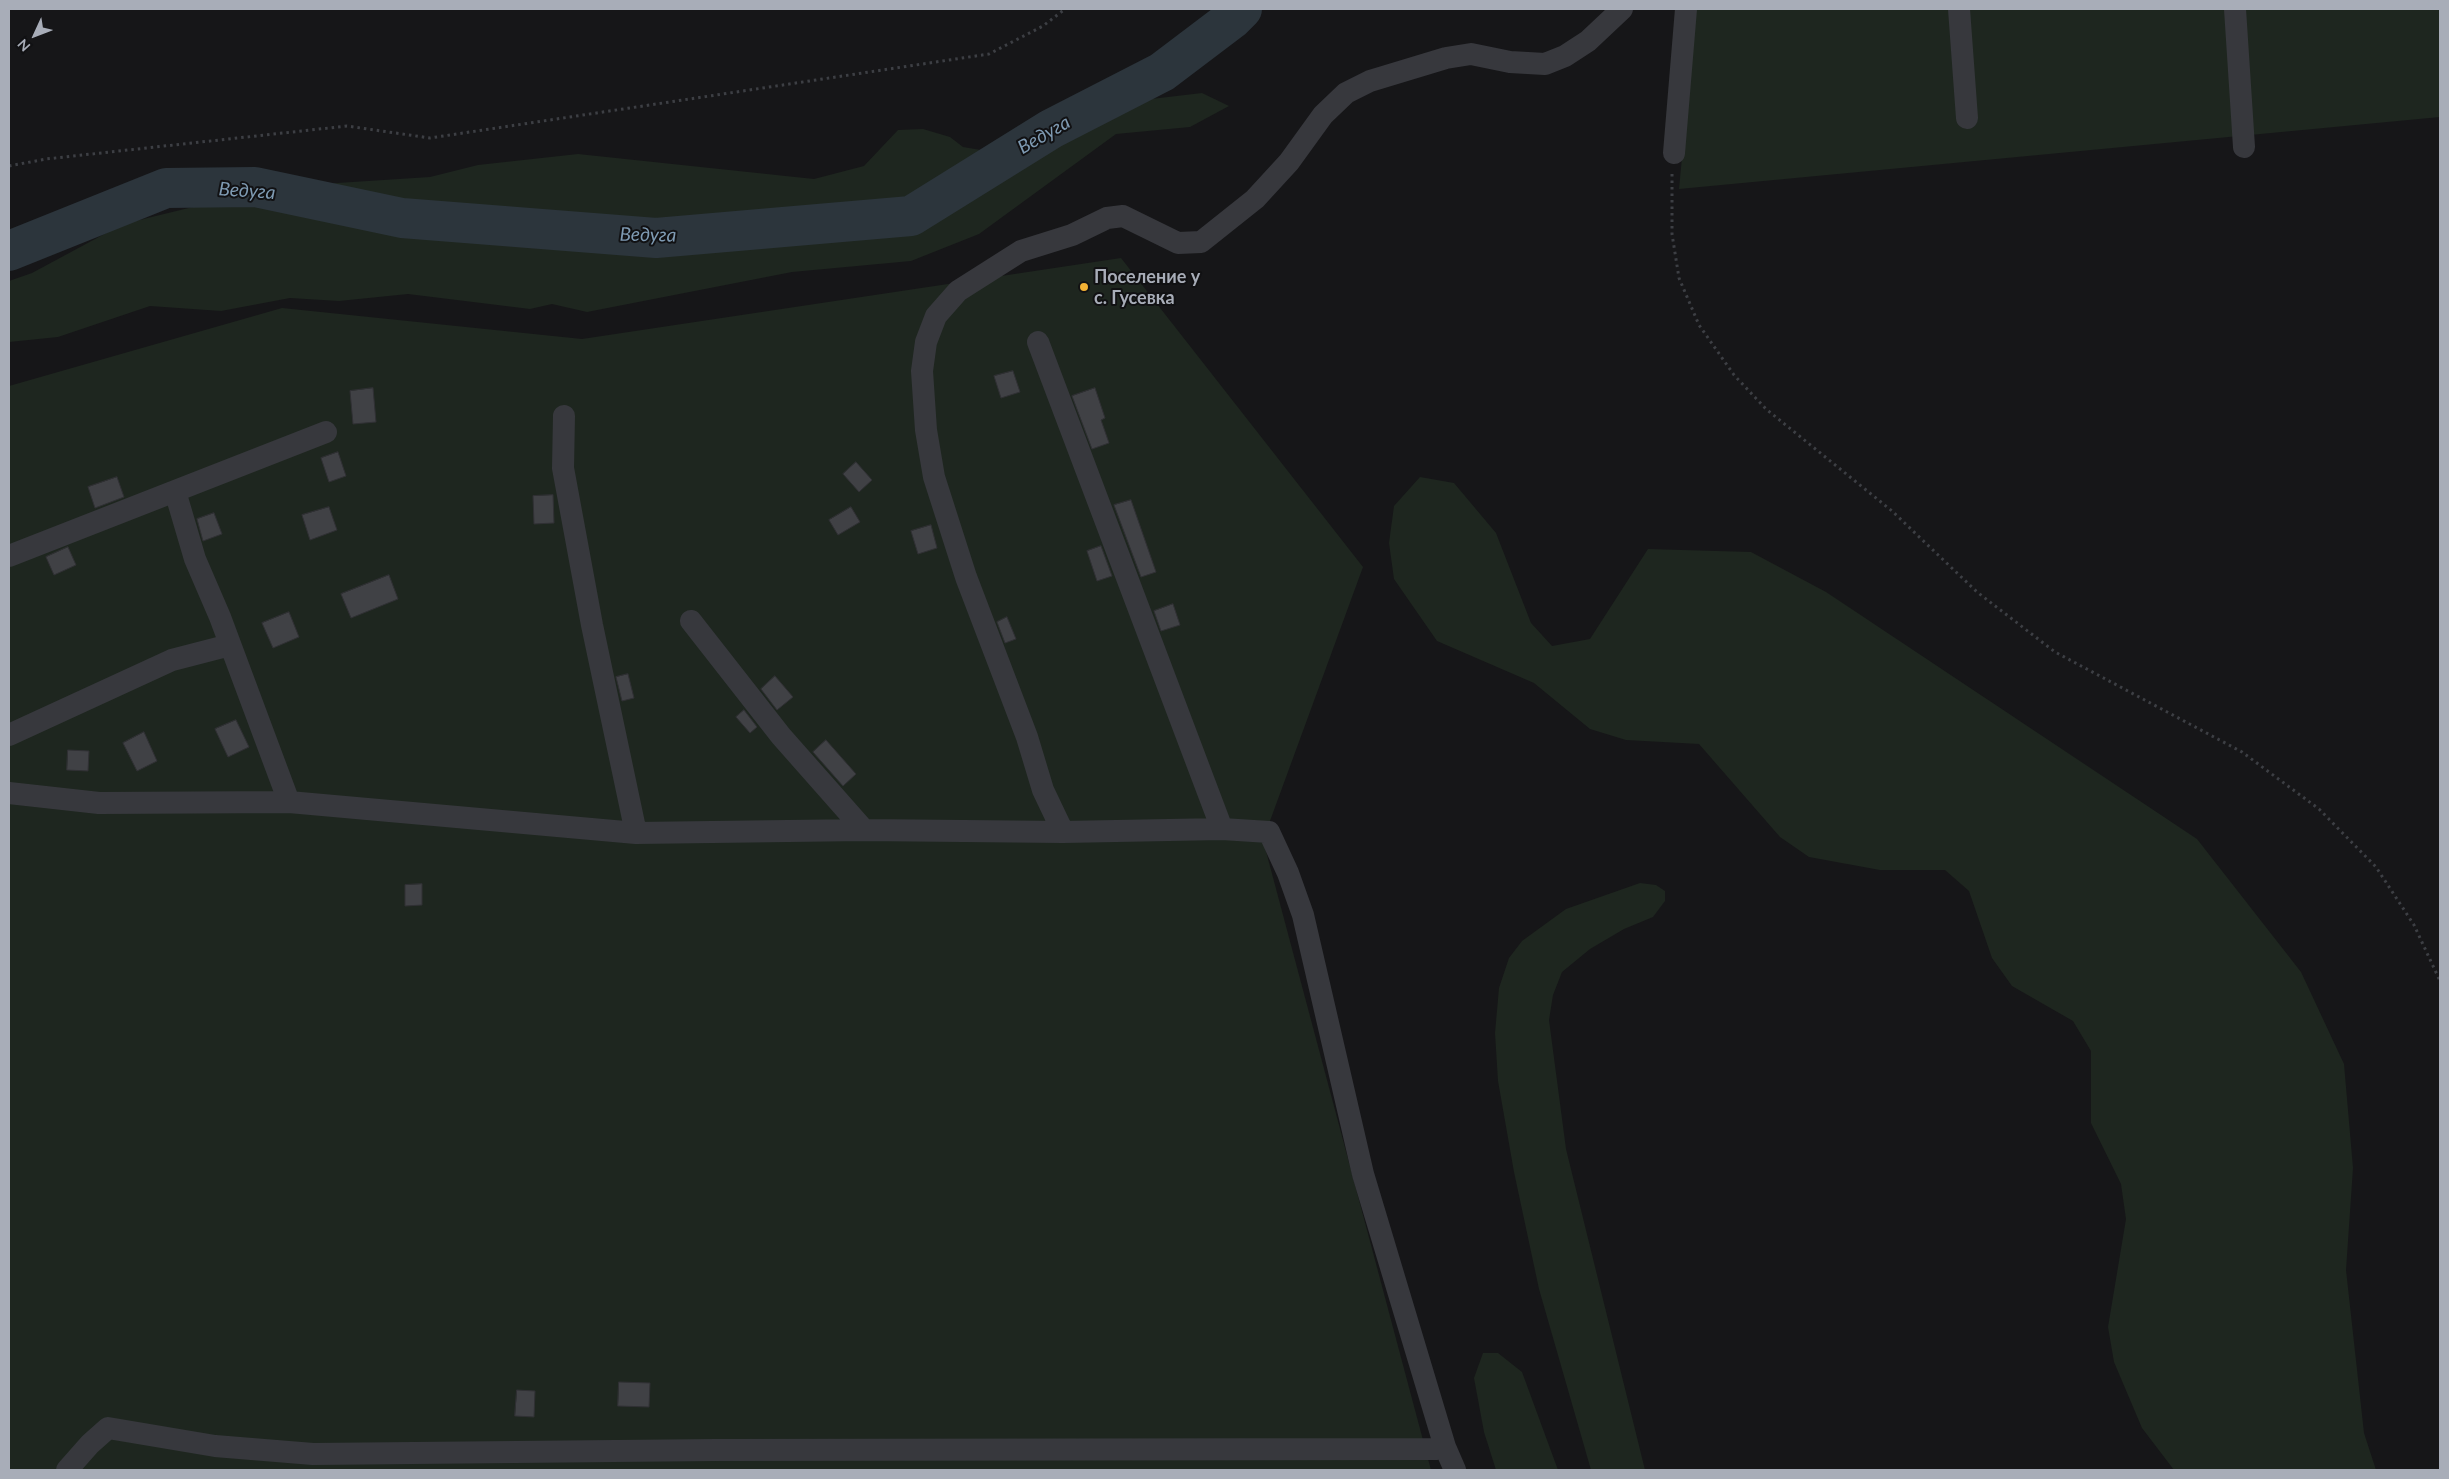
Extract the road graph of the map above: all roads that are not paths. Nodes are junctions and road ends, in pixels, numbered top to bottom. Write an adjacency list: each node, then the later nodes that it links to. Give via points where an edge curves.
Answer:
1 (1622, 9): 20 (street, via 1588,41 1545,64 1510,62 1471,54 1370,81 1346,93 1323,115 1289,162 1255,199 1201,242 1178,243 1123,216 1107,218 1021,251 958,292 936,316 926,342 922,371 926,430 936,485 1043,790)
2 (1686, 9): 7 (street)
3 (1959, 9): 5 (street)
4 (2235, 9): 6 (street)
5 (1967, 118)
6 (2244, 146)
7 (1674, 152)
8 (1038, 342): 19 (street)
9 (564, 416): 21 (street, via 563,468)
10 (326, 432): 11 (street)
11 (175, 491): 12 (street); 14 (street, via 195,559)
12 (9, 556)
13 (691, 621): 18 (street, via 781,736)
14 (230, 645): 15 (street, via 172,660); 17 (street)
15 (9, 735)
16 (9, 792): 17 (street, via 100,803)
17 (289, 802): 21 (street)
18 (864, 830): 20 (street); 21 (street)
19 (1222, 830): 20 (street); 22 (street, via 1269,832 1288,873 1303,916 1363,1174)
20 (1063, 832)
21 (636, 833)
22 (1445, 1447): 23 (street, via 313,1454 215,1446 108,1428); 24 (street)
23 (67, 1470)
24 (1455, 1470)

